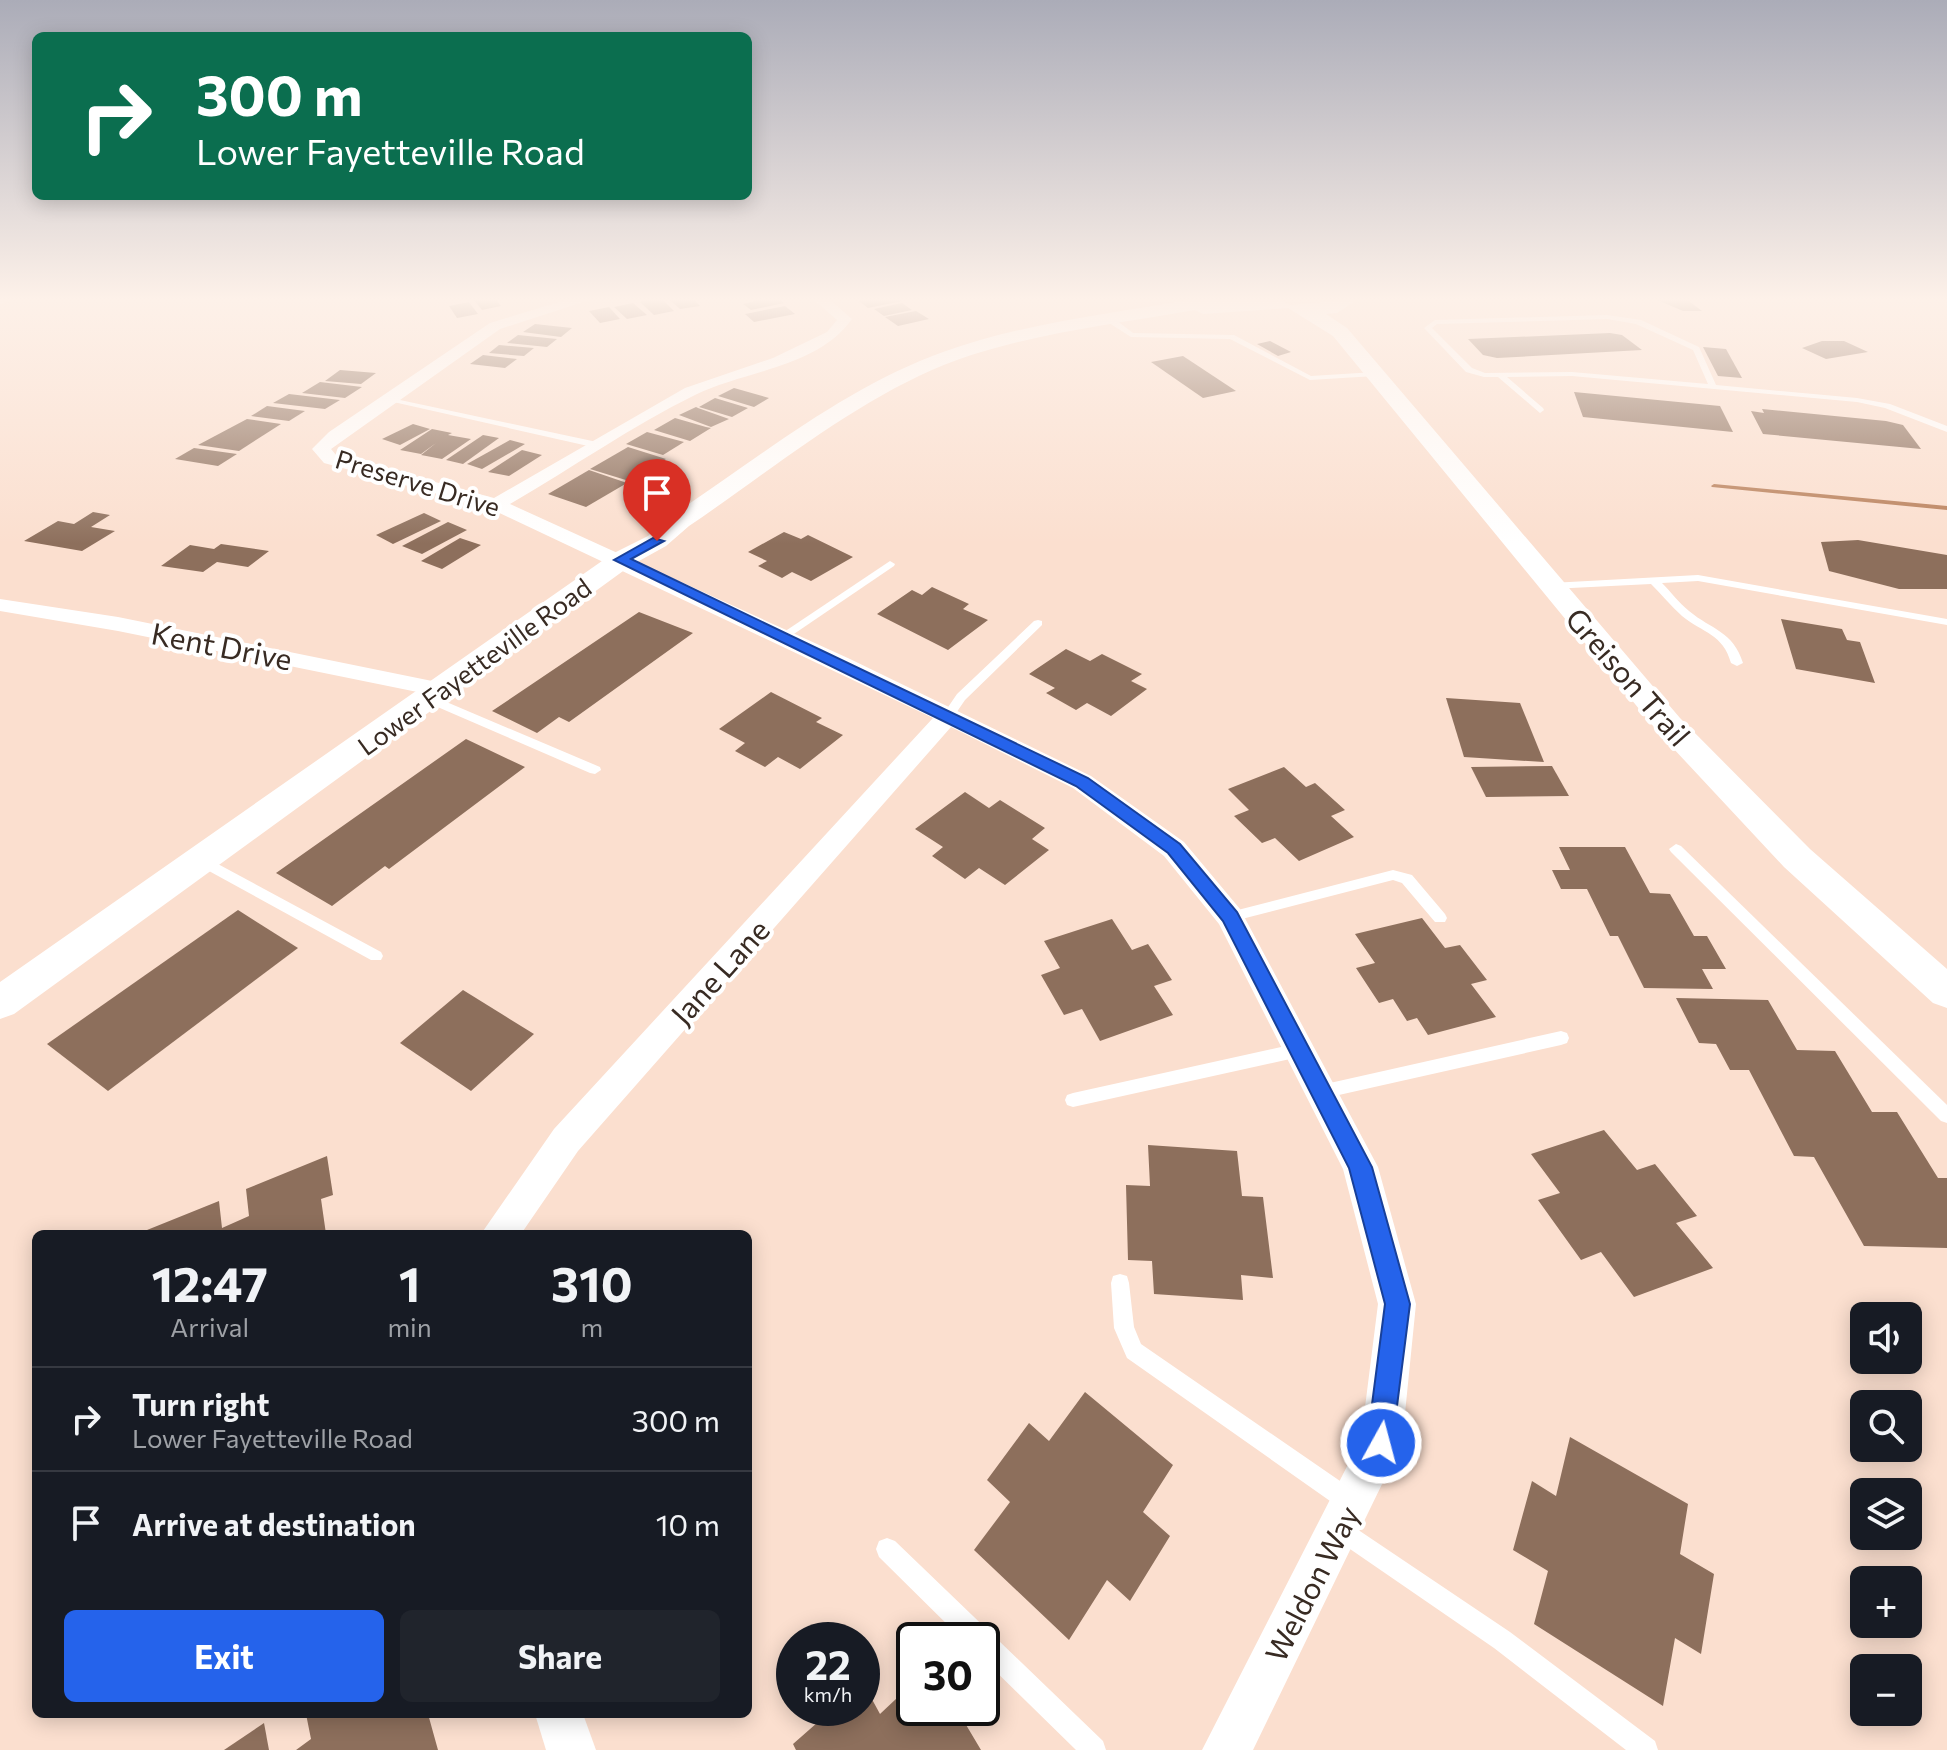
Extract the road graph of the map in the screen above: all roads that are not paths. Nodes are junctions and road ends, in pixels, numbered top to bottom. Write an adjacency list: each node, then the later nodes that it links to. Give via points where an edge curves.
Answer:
1 (416, 381): 9 (street, Preserve Drive)
2 (725, 381): 12 (street, via 691,391)
3 (897, 381): 14 (street, Lower Fayetteville Road)
4 (1381, 381): 17 (street, Greison Trail)
5 (1506, 381): 10 (lane)
6 (1644, 381): 8 (lane)
7 (1710, 381): 8 (lane)
8 (1713, 387): 11 (lane, via 1857,400)
9 (389, 399): 12 (lane); 13 (street, Preserve Drive, via 321,449 330,459)
10 (1540, 410)
11 (1947, 429)
12 (597, 445): 13 (street)
13 (496, 504): 14 (street, Preserve Drive)
14 (621, 560): 21 (street, Weldon Way); 23 (street, Lower Fayetteville Road)
15 (890, 564): 21 (lane)
16 (1654, 581): 17 (lane); 19 (lane, via 1698,578); 22 (lane, via 1686,615 1734,647)
17 (1550, 586): 31 (street, Greison Trail, via 1669,725 1797,858)
18 (0, 605): 23 (street, Kent Drive, via 144,629)
19 (1947, 622)
20 (1038, 623): 24 (lane)
21 (784, 636): 24 (street, Weldon Way)
22 (1737, 663)
23 (436, 694): 25 (lane); 27 (street, Lower Fayetteville Road)
24 (948, 716): 28 (street, Weldon Way, via 1082,782 1117,805 1174,849); 38 (street, Jane Lane, via 566,1140)
25 (595, 770)
26 (1676, 849): 37 (lane)
27 (203, 861): 30 (lane); 32 (street, Lower Fayetteville Road)
28 (1230, 917): 29 (lane, via 1393,875 1407,879); 34 (street, Weldon Way)
29 (1440, 918)
30 (376, 956)
31 (1947, 992)
32 (0, 1003)
33 (1561, 1038): 35 (lane)
34 (1299, 1050): 35 (street, Weldon Way); 36 (lane)
35 (1321, 1092): 40 (street, Weldon Way, via 1360,1167 1397,1304 1381,1443)
36 (1073, 1100)
37 (1947, 1116)
38 (502, 1230)
39 (1120, 1283): 40 (lane, via 1124,1328 1134,1351)
40 (1345, 1515): 47 (street, Weldon Way); 48 (lane)
41 (887, 1549): 42 (lane)
42 (962, 1622)
43 (1000, 1659): 46 (lane)
44 (560, 1718): 45 (street)
45 (571, 1750)
46 (1094, 1750)
47 (1227, 1750)
48 (1646, 1750)

